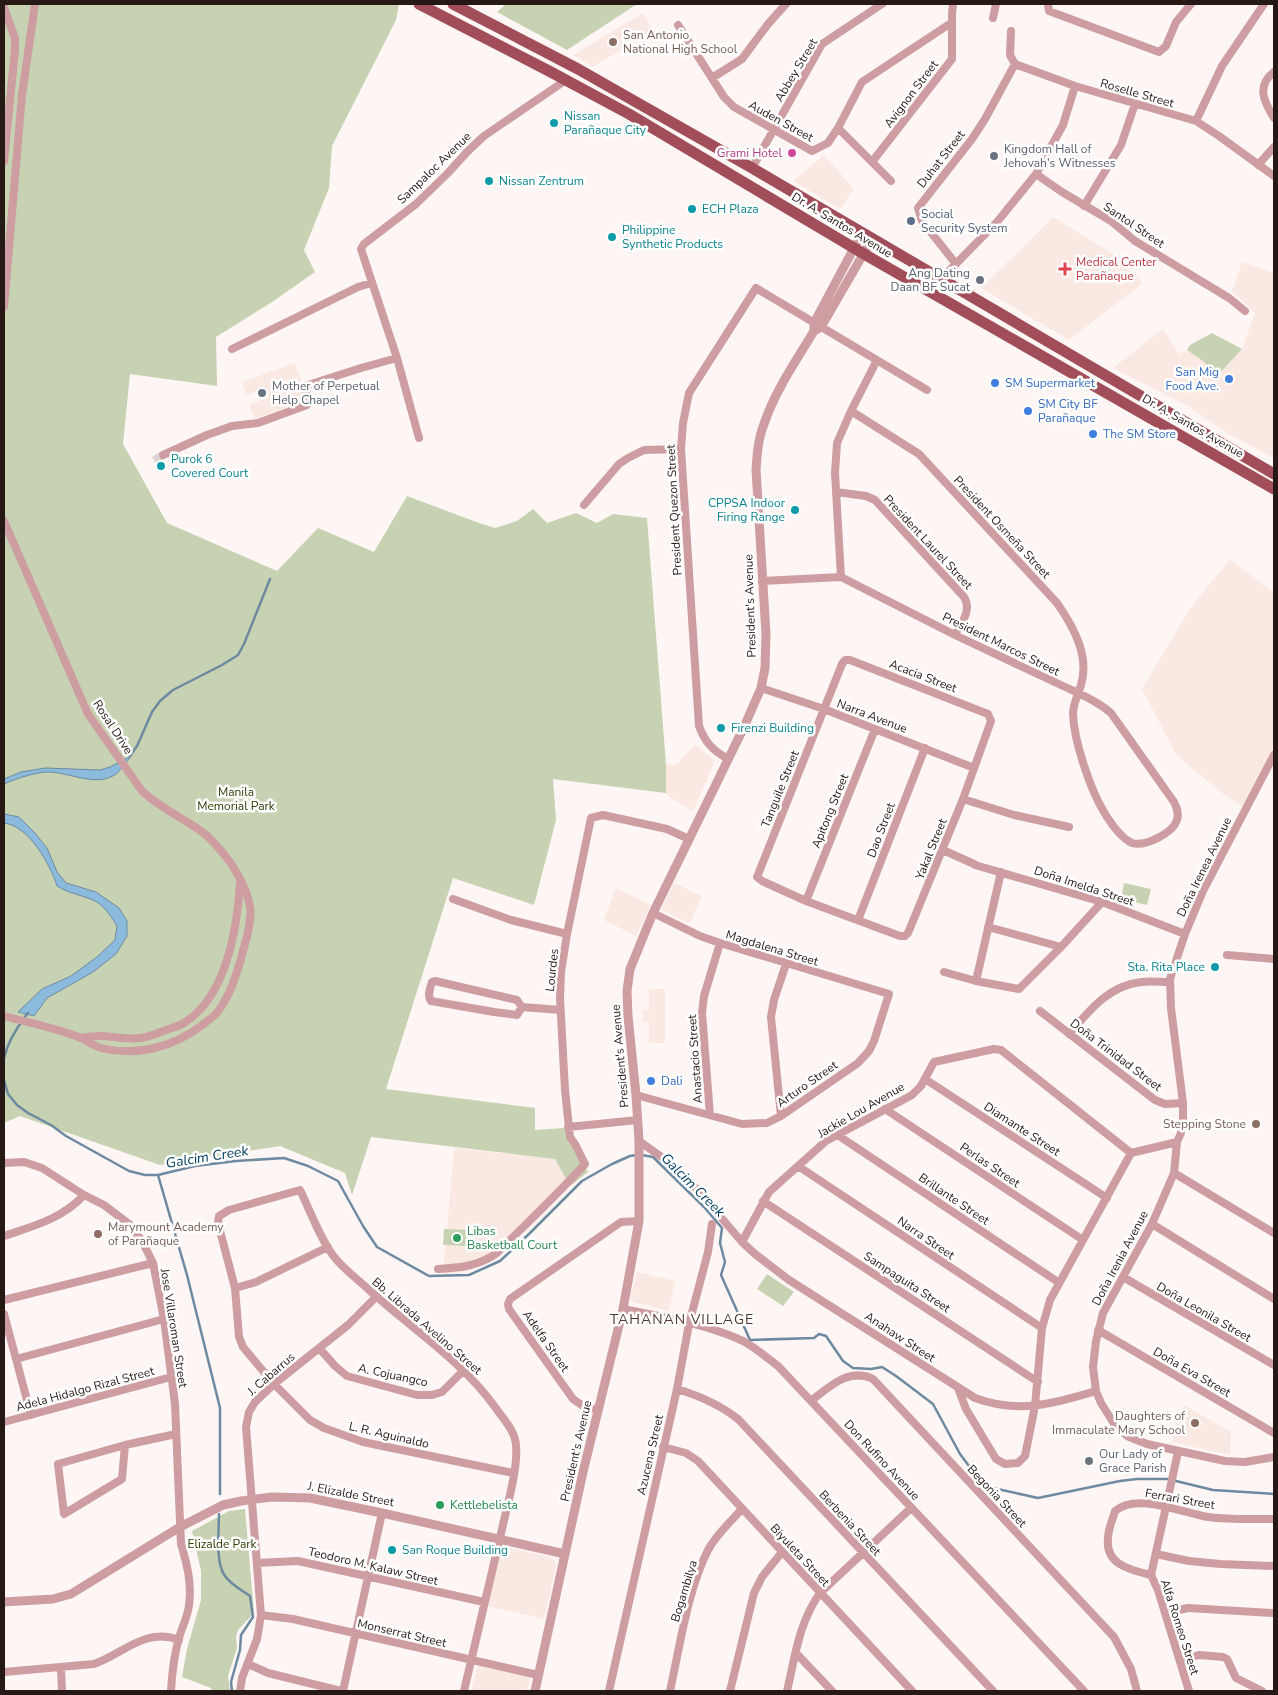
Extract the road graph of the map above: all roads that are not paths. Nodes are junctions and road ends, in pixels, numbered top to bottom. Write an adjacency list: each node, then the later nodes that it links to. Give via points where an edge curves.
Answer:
1 (4, 4): 22 (street, via 15,38)
2 (35, 4): 23 (street)
3 (419, 4): 19 (main road, Dr. A. Santos Avenue)
4 (453, 4): 32 (main road, Dr. A. Santos Avenue, via 586,74)
5 (786, 4): 18 (street, via 742,59)
6 (882, 4): 27 (street, Abbey Street, via 822,44)
7 (954, 4): 13 (street, Avignon Street)
8 (996, 4): 12 (street)
9 (1048, 4): 10 (street, via 1049,12 1159,52)
10 (1191, 4)
11 (1264, 4): 25 (street, via 1222,66)
12 (993, 18)
13 (951, 23): 26 (street, Auden Street, via 862,82); 30 (street, Avignon Street, via 952,58)
14 (678, 25): 18 (street, Auden Street)
15 (1011, 32): 16 (street, via 1010,55)
16 (1015, 64): 20 (street, Roselle Street); 41 (street, Duhat Street, via 972,139 918,208 922,221)
17 (1274, 72): 24 (street, via 1264,86 1263,97)
18 (712, 78): 27 (street, Auden Street, via 734,107)
19 (566, 80): 39 (main road, Dr. A. Santos Avenue); 43 (street, Sampaloc Avenue, via 484,136 416,204 364,244 361,254)
20 (1076, 86): 21 (street, Roselle Street); 33 (street, via 1063,125)
21 (1135, 104): 25 (street, Roselle Street); 36 (street, via 1121,146)
22 (9, 114): 23 (street); 29 (street)
23 (20, 115): 44 (street)
24 (1274, 118)
25 (1196, 121): 31 (street, Roselle Street)
26 (838, 128): 27 (street, Auden Street, via 828,143 812,151); 30 (street)
27 (774, 131): 32 (street, Abbey Street)
28 (1274, 147): 31 (street)
29 (4, 162)
30 (872, 162): 35 (street)
31 (1258, 165): 34 (street, Roselle Street)
32 (752, 168): 37 (main road, Dr. A. Santos Avenue)
33 (1036, 174): 36 (street, Santol Street); 41 (street, via 997,222)
34 (1274, 176)
35 (891, 181)
36 (1084, 206): 46 (street, Santol Street, via 1112,221 1135,241 1229,298)
37 (862, 233): 38 (main road, Dr. A. Santos Avenue); 39 (street, President's Avenue)
38 (872, 239): 40 (street, President's Avenue); 42 (main road, Dr. A. Santos Avenue)
39 (853, 248): 40 (main road, Dr. A. Santos Avenue); 47 (street, President's Avenue)
40 (864, 254): 47 (street, President's Avenue); 57 (main road, Dr. A. Santos Avenue)
41 (956, 264): 42 (street)
42 (940, 279): 56 (main road, Dr. A. Santos Avenue)
43 (371, 283): 48 (street); 49 (street, Sampaloc Avenue)
44 (4, 295): 45 (street)
45 (4, 307)
46 (1244, 311)
47 (817, 327): 50 (street, President Quezon Street); 54 (street, President Quezon Street, via 756,288 689,393 682,422); 62 (street, President's Avenue, via 771,406 758,446 756,470)
48 (232, 349)
49 (397, 358): 53 (street, Sampaloc Avenue); 55 (street, via 305,386 310,401 307,405 258,422 232,426)
50 (877, 360): 51 (street, President Quezon Street); 52 (street)
51 (927, 390)
52 (850, 411): 58 (street, via 837,443); 65 (street, President Osmeña Street, via 919,454 1057,603 1075,631 1082,660 1081,684)
53 (419, 438)
54 (681, 449): 59 (street, via 644,450 628,458); 70 (street, President Quezon Street, via 700,726 704,739 714,751)
55 (163, 455)
56 (1274, 474)
57 (1274, 489)
58 (836, 492): 61 (street); 63 (street, President Laurel Street, via 875,500 964,597 968,603 967,612)
59 (584, 505)
60 (4, 521): 78 (street, Rosal Drive, via 88,714 142,791 216,844)
61 (841, 577): 62 (street, President Marcos Street); 63 (street, President Marcos Street)
62 (762, 581): 64 (street, President's Avenue, via 766,650)
63 (955, 635): 65 (street, President Marcos Street)
64 (761, 688): 66 (street, Narra Avenue); 70 (street, President's Avenue)
65 (1077, 693): 75 (street, President Osmeña Street, via 1074,722 1097,799 1117,830); 75 (street, President Marcos Street, via 1112,713 1177,808 1177,822 1173,827 1150,842)
66 (824, 709): 67 (street, Narra Avenue); 71 (street, Acacia Street, via 846,660 988,714 991,721); 80 (street, Tanguile Street, via 758,877)
67 (875, 729): 68 (street, Narra Avenue); 80 (street, Apitong Street)
68 (925, 748): 71 (street, Narra Avenue); 83 (street, Dao Street)
69 (1274, 755): 86 (street, Doña Irenea Avenue, via 1203,891)
70 (728, 759): 74 (street, President's Avenue)
71 (974, 768): 72 (street, Yakal Street)
72 (963, 799): 73 (street, via 1000,812); 76 (street, Yakal Street)
73 (1068, 827)
74 (689, 839): 82 (street, President's Avenue); 85 (street, Lourdes, via 667,829 603,815 591,818)
75 (1137, 844)
76 (942, 850): 77 (street, Doña Imelda Street); 83 (street, Yakal Street, via 905,936)
77 (1001, 872): 81 (street, Doña Imelda Street); 84 (street)
78 (241, 881): 101 (street, via 232,940 221,977 203,1006 184,1023 141,1038); 101 (street, Rosal Drive, via 250,906 246,940 235,981 215,1015 189,1035 165,1046 129,1052 100,1048)
79 (453, 899): 85 (street, via 511,920)
80 (806, 901): 83 (street)
81 (1102, 902): 86 (street, Doña Imelda Street); 88 (street)
82 (653, 913): 87 (street, Magdalena Street); 103 (street, President's Avenue, via 630,969 628,1016)
83 (858, 920)
84 (988, 927): 88 (street); 93 (street)
85 (567, 934): 97 (street, Lourdes)
86 (1185, 934): 94 (street, Doña Irenea Avenue)
87 (720, 944): 91 (street, Magdalena Street); 106 (street, Anastacio Street, via 702,1013)
88 (1061, 947): 93 (street, via 1019,989)
89 (1228, 956): 90 (street)
90 (1274, 959)
91 (786, 964): 95 (street, Magdalena Street); 107 (street, via 771,1017)
92 (944, 972): 93 (street)
93 (976, 981)
94 (1169, 982): 100 (street, via 1142,982 1106,995); 104 (street, Doña Irenea Avenue)
95 (888, 994): 107 (street, Arturo Street, via 869,1051 858,1063)
96 (522, 1007): 96 (street, via 517,1000 435,981 429,991 431,1001 494,1012 517,1015); 97 (street)
97 (560, 1010): 109 (street, Lourdes)
98 (1040, 1011): 100 (street, Doña Trinidad Street)
99 (7, 1017): 101 (street)
100 (1069, 1034): 104 (street, Doña Trinidad Street, via 1155,1100 1165,1104)
101 (80, 1038)
102 (926, 1079): 105 (street, Jackie Lou Avenue, via 912,1094); 113 (street, Jackie Lou Avenue, via 934,1062 1001,1050); 119 (street, Diamante Street)
103 (636, 1094): 106 (street, Arturo Street); 108 (street, President's Avenue)
104 (1183, 1103): 111 (street, Doña Irenea Avenue, via 1182,1126)
105 (885, 1109): 110 (street, Jackie Lou Avenue); 126 (street, Perlas Street)
106 (710, 1115): 107 (street, Arturo Street, via 751,1125 767,1123)
107 (782, 1116)
108 (638, 1120): 109 (street); 112 (street, President's Avenue)
109 (568, 1127): 130 (street, Lourdes, via 585,1164 575,1175 490,1258 468,1266)
110 (836, 1134): 115 (street, Jackie Lou Avenue); 132 (street, Brillante Street)
111 (1177, 1142): 113 (street); 116 (street, Doña Irenia Avenue)
112 (639, 1145): 121 (street, President's Avenue); 127 (street, via 670,1163 689,1180)
113 (1131, 1153): 119 (street)
114 (4, 1163): 118 (street, Jose Villaroman Street, via 24,1162 42,1168)
115 (798, 1166): 120 (street, Jackie Lou Avenue); 141 (street, Narra Street)
116 (1174, 1173): 123 (street, Doña Irenia Avenue); 124 (street)
117 (300, 1190): 128 (street, Bb. Librada Avelino Street); 133 (street, L. R. Aguinaldo, via 229,1210 219,1216)
118 (84, 1195): 125 (street, via 52,1219); 129 (street, Jose Villaroman Street, via 129,1224)
119 (1107, 1198): 126 (street)
120 (763, 1201): 127 (street, Jackie Lou Avenue); 148 (street, Sampaguita Street)
121 (640, 1221): 137 (street, President's Avenue); 155 (street, Adelfa Street, via 621,1222 510,1299 508,1304 573,1399 582,1406)
122 (712, 1224): 140 (street, Azucena Street)
123 (1152, 1224): 131 (street, Doña Irenia Avenue); 135 (street)
124 (1274, 1233)
125 (4, 1236)
126 (1083, 1240): 132 (street)
127 (742, 1242): 150 (street, Anahaw Street, via 789,1280)
128 (328, 1247): 133 (street, via 256,1282); 134 (street, Bb. Librada Avelino Street, via 335,1258)
129 (153, 1262): 136 (street); 139 (street, Jose Villaroman Street)
130 (438, 1269)
131 (1123, 1277): 142 (street, Doña Irenia Avenue, via 1102,1313); 145 (street, Doña Leonila Street)
132 (1058, 1282): 141 (street)
133 (235, 1288): 149 (street, L. R. Aguinaldo, via 239,1337)
134 (376, 1297): 143 (street, J. Cabarrus); 146 (street, Bb. Librada Avelino Street)
135 (1274, 1299)
136 (4, 1300)
137 (623, 1309): 140 (street, Don Rufino Avenue); 155 (street, President's Avenue)
138 (4, 1314): 144 (street)
139 (164, 1319): 144 (street); 147 (street, Jose Villaroman Street)
140 (689, 1324): 151 (street, Azucena Street); 153 (street, Don Rufino Avenue, via 721,1333 758,1350)
141 (1042, 1328): 148 (street)
142 (1098, 1330): 152 (street, Doña Irenia Avenue, via 1093,1367); 158 (street, Doña Eva Street)
143 (319, 1348): 146 (street, A. Cojuangco, via 346,1376 417,1395 442,1392); 149 (street, J. Cabarrus)
144 (16, 1359): 156 (street)
145 (1274, 1365)
146 (464, 1370): 164 (street, Bb. Librada Avelino Street, via 485,1393 514,1436)
147 (171, 1377): 156 (street, Adela Hidalgo Rizal Street); 159 (street, Jose Villaroman Street)
148 (1038, 1382): 154 (street)
149 (274, 1384): 164 (street, L. R. Aguinaldo, via 310,1420 344,1437); 165 (street, J. Cabarrus, via 255,1402 246,1427)
150 (958, 1388): 154 (street, Anahaw Street, via 990,1403); 154 (street, via 966,1409 996,1459 1005,1464 1018,1463 1025,1456)
151 (677, 1389): 161 (street, Azucena Street); 174 (street, Berbenia Street, via 714,1403 738,1419)
152 (1096, 1391): 154 (street, Anahaw Street); 162 (street, Doña Irenia Avenue, via 1109,1418 1129,1437)
153 (811, 1401): 167 (street, Don Rufino Avenue); 210 (street, Begonia Street, via 846,1377 859,1375 873,1379 1114,1637 1131,1669)
154 (1035, 1406)
155 (598, 1410): 175 (street, President's Avenue)
156 (31, 1415): 157 (street, Adela Hidalgo Rizal Street)
157 (4, 1422)
158 (1274, 1433)
159 (176, 1434): 160 (street); 171 (street, Jose Villaroman Street)
160 (126, 1445): 160 (street, via 58,1464 64,1514 122,1480)
161 (663, 1447): 168 (street, Biyuleta Street, via 686,1453 698,1461); 202 (street, Azucena Street)
162 (1178, 1452): 163 (street, Doña Irenia Avenue, via 1225,1461 1245,1462); 166 (street, Alfa Romeo Street)
163 (1274, 1457)
164 (513, 1473): 172 (street, Bb. Librada Avelino Street)
165 (252, 1499): 169 (street, J. Elizalde Street, via 310,1498); 171 (street, J. Elizalde Street, via 223,1505); 177 (street, J. Cabarrus)
166 (1165, 1507): 170 (street, Ferrari Street, via 1210,1517); 176 (street, Alfa Romeo Street); 179 (street, Ferrari Street, via 1141,1503 1120,1507 1115,1511 1108,1537 1109,1548 1119,1565)
167 (911, 1508): 174 (street); 209 (street, Don Rufino Avenue)
168 (742, 1509): 173 (street, Biyuleta Street); 203 (street, Bogambilya, via 714,1542 700,1571)
169 (382, 1512): 172 (street, J. Elizalde Street); 180 (street)
170 (1274, 1519)
171 (180, 1527): 182 (street, J. Elizalde Street, via 72,1594 53,1599); 188 (street, Jose Villaroman Street, via 191,1588)
172 (498, 1539): 175 (street, J. Elizalde Street); 183 (street, Bb. Librada Avelino Street)
173 (782, 1552): 181 (street, Biyuleta Street); 204 (street, via 754,1593)
174 (862, 1553): 181 (street); 208 (street, Berbenia Street)
175 (565, 1554): 195 (street, President's Avenue)
176 (1156, 1554): 178 (street, via 1189,1561); 179 (street, Alfa Romeo Street)
177 (257, 1563): 180 (street, Teodoro M. Kalaw Street, via 298,1561); 186 (street, J. Cabarrus)
178 (1274, 1566)
179 (1151, 1575): 184 (street, Alfa Romeo Street)
180 (368, 1576): 183 (street, Teodoro M. Kalaw Street); 187 (street)
181 (820, 1593): 189 (street, via 803,1623); 207 (street, Biyuleta Street)
182 (4, 1602)
183 (484, 1602): 190 (street, Bb. Librada Avelino Street)
184 (1166, 1613): 185 (street, via 1188,1608); 191 (street, Alfa Romeo Street)
185 (1274, 1613)
186 (260, 1615): 187 (street, Monserrat Street, via 284,1617); 192 (street, J. Cabarrus, via 257,1639)
187 (355, 1633): 190 (street, Monserrat Street); 199 (street)
188 (179, 1640): 193 (street, via 156,1636 134,1642 94,1664); 197 (street, Jose Villaroman Street)
189 (796, 1653): 205 (street); 206 (street)
190 (471, 1660): 195 (street, Monserrat Street); 200 (street, Bb. Librada Avelino Street)
191 (1180, 1660): 211 (street, Alfa Romeo Street); 212 (street, via 1199,1655 1223,1657 1228,1659 1236,1678)
192 (248, 1664): 198 (street, J. Cabarrus); 199 (street)
193 (61, 1668): 194 (street); 196 (street)
194 (4, 1672)
195 (538, 1675): 201 (street, President's Avenue)
196 (62, 1691)
197 (171, 1691)
198 (240, 1691)
199 (342, 1691)
200 (464, 1691)
201 (535, 1691)
202 (609, 1691)
203 (670, 1691)
204 (730, 1691)
205 (787, 1691)
206 (832, 1691)
207 (912, 1691)
208 (993, 1691)
209 (1084, 1691)
210 (1137, 1691)
211 (1189, 1691)
212 (1262, 1691)

